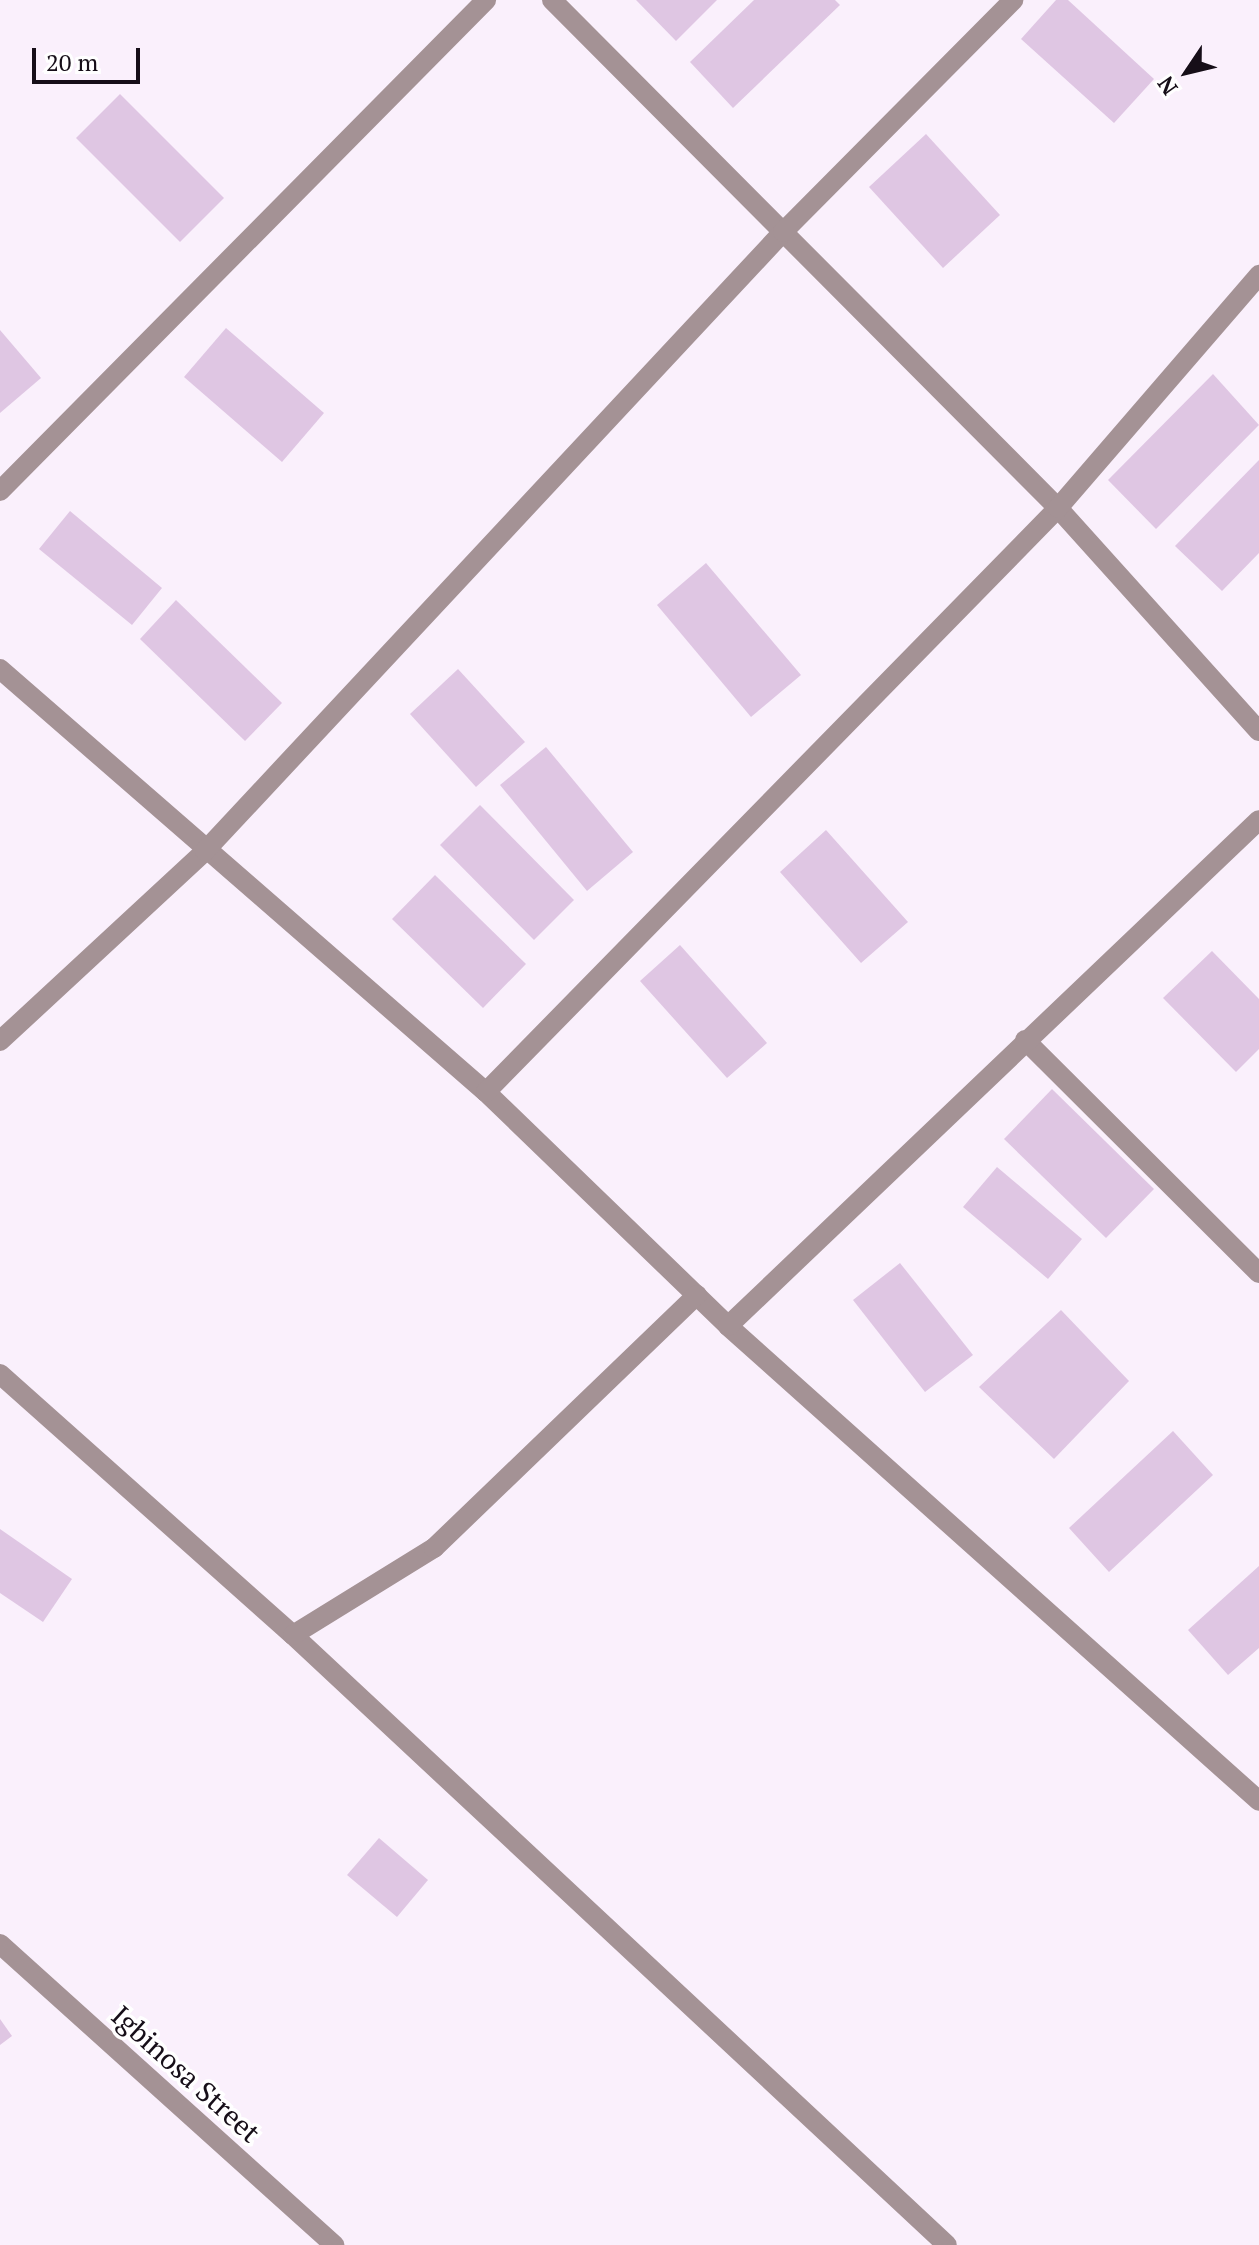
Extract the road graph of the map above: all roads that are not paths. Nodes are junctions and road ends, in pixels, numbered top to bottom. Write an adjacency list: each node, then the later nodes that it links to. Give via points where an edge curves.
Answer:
1 (486, 0): 6 (street)
2 (552, 0): 4 (street)
3 (1013, 0): 4 (street)
4 (783, 232): 7 (street); 11 (street)
5 (1259, 275): 7 (street)
6 (0, 491)
7 (1058, 508): 9 (street); 14 (street)
8 (0, 669): 11 (street)
9 (1259, 731)
10 (1259, 820): 12 (street)
11 (205, 851): 13 (street); 14 (street)
12 (1025, 1040): 15 (street); 17 (street)
13 (0, 1041)
14 (486, 1092): 16 (street)
15 (1259, 1273)
16 (697, 1295): 17 (street); 19 (street, via 434,1548)
17 (728, 1326): 20 (street)
18 (0, 1374): 19 (street)
19 (293, 1635): 23 (street)
20 (1259, 1801)
21 (0, 1944): 22 (street, Igbinosa Street)
22 (334, 2245)
23 (947, 2245)

